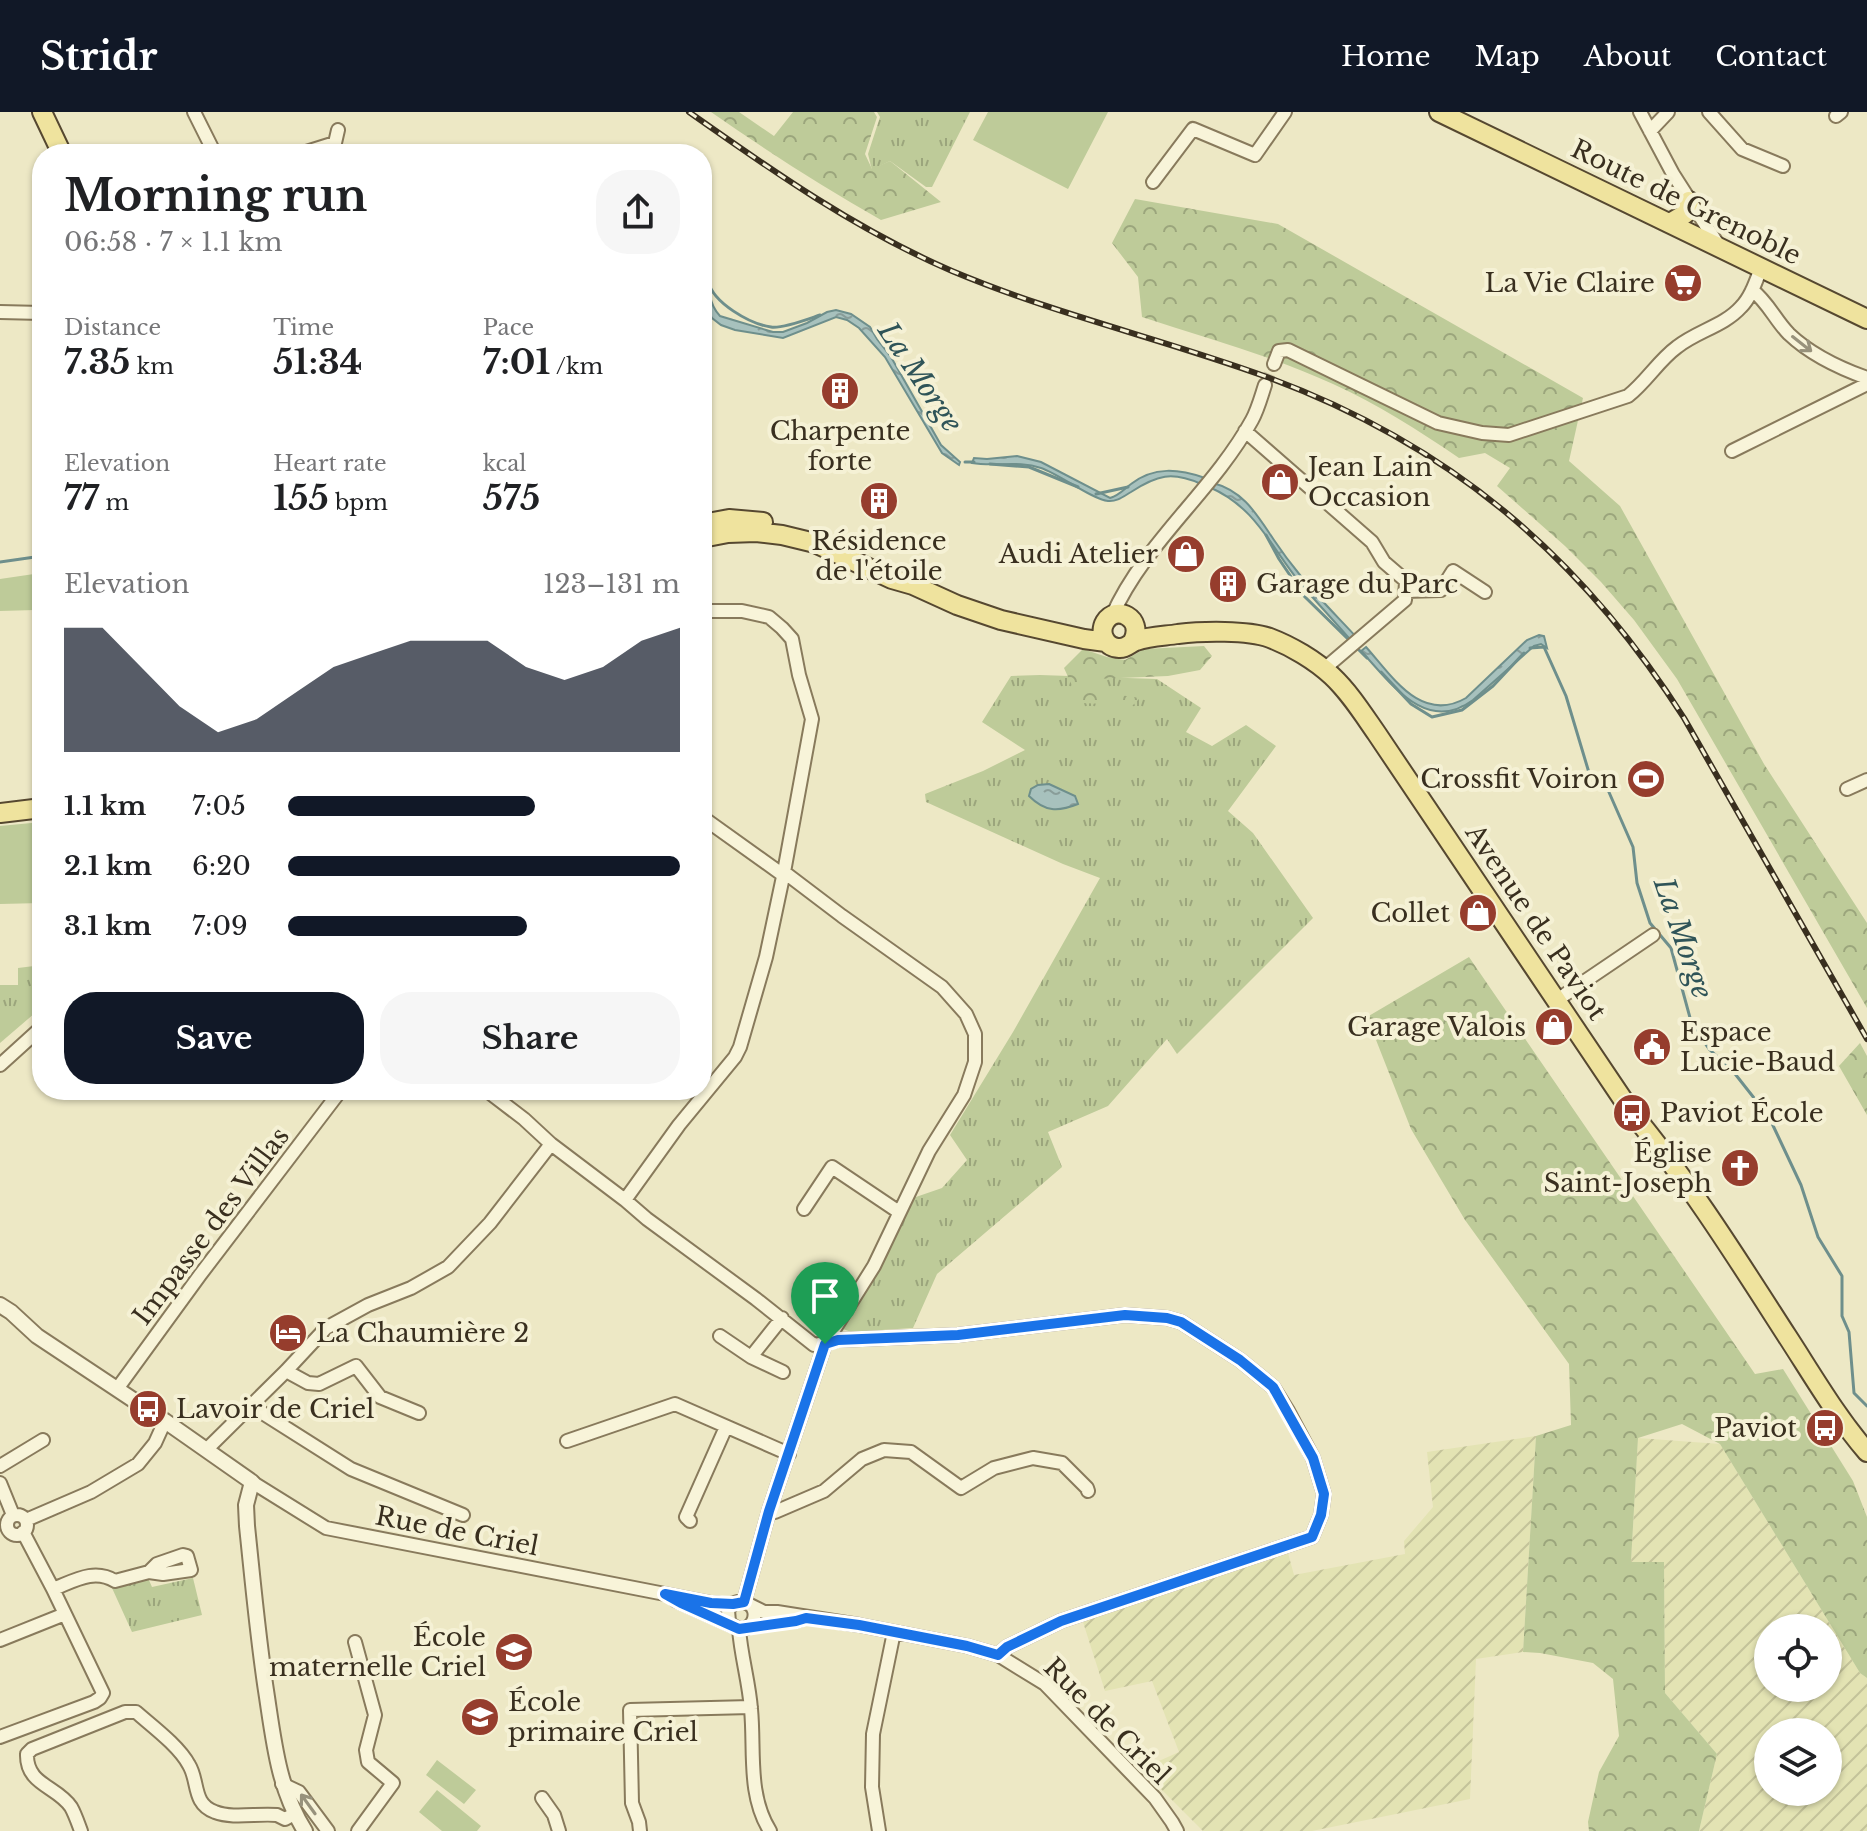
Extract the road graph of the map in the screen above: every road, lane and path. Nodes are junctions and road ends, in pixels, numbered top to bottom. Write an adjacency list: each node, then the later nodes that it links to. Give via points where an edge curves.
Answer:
1 (42, 112): 11 (main road)
2 (53, 112): 12 (main road)
3 (194, 112): 13 (street)
4 (1285, 112): 16 (street, via 1255,155 1193,129)
5 (1439, 112): 18 (main road, Route de Grenoble)
6 (1640, 112): 10 (street)
7 (1668, 112): 10 (street)
8 (1709, 112): 15 (street, via 1742,149)
9 (338, 130): 14 (street)
10 (1650, 131): 17 (street)
11 (57, 144)
12 (67, 144)
13 (210, 144)
14 (332, 144)
15 (1783, 166)
16 (1153, 182)
17 (1691, 203): 18 (main road); 19 (main road); 20 (street)
18 (1670, 223): 19 (main road, Route de Grenoble)
19 (1690, 232): 20 (main road, Route de Grenoble)
20 (1719, 246): 21 (main road, Route de Grenoble)
21 (1761, 268): 22 (street); 25 (main road, Route de Grenoble)
22 (1752, 290): 26 (street, via 1742,307 1676,347 1628,396 1509,435 1438,423 1288,350 1279,351); 27 (street, one-way to 27, via 1809,350)
23 (0, 312): 24 (street)
24 (32, 313)
25 (1867, 319)
26 (1274, 364)
27 (1867, 378)
28 (1867, 384): 31 (street)
29 (1265, 385): 30 (street)
30 (1245, 431): 35 (street, via 1372,542 1384,562 1406,581); 38 (street, via 1129,581 1123,594)
31 (1732, 451)
32 (712, 522): 34 (main road, via 785,524 818,534 888,566)
33 (712, 536): 34 (main road, via 756,532 815,543)
34 (913, 585): 39 (main road, via 1001,620)
35 (1405, 591): 36 (street, via 1441,590 1453,571); 41 (street, via 1405,600)
36 (1485, 592)
37 (712, 611): 49 (street, via 769,617 792,639 812,719)
38 (1123, 624): 39 (main road); 40 (main road, via 1102,632); 40 (main road, via 1122,648); 41 (main road, Avenue de Paviot, via 1183,634 1255,635 1287,646)
39 (1058, 632): 40 (main road)
40 (1106, 642)
41 (1324, 669): 51 (main road, Avenue de Paviot, via 1351,697)
42 (1867, 780): 43 (street)
43 (1847, 789)
44 (32, 809): 45 (main road)
45 (0, 813)
46 (32, 819): 47 (main road)
47 (0, 823)
48 (712, 824): 49 (street)
49 (783, 874): 54 (street, via 740,1047); 61 (street, via 942,987 966,1014 975,1034 975,1062 964,1095)
50 (1653, 935): 51 (street)
51 (1557, 1000): 77 (main road, Avenue de Paviot)
52 (32, 1036): 53 (street)
53 (0, 1065)
54 (712, 1085)
55 (333, 1100): 69 (street, Impasse des Villas)
56 (499, 1100): 58 (street)
57 (700, 1100): 59 (street)
58 (551, 1144): 59 (street); 67 (street, via 448,1267 326,1328)
59 (625, 1200): 63 (street)
60 (804, 1209): 61 (street, via 832,1167)
61 (899, 1212): 65 (street, via 874,1266)
62 (0, 1305): 69 (street)
63 (782, 1318): 65 (street, via 814,1345); 66 (street)
64 (720, 1336): 66 (street)
65 (825, 1344): 78 (street); 98 (street, via 1125,1315 1167,1318 1240,1360 1273,1387 1288,1411 1313,1458 1324,1494 1312,1537 1061,1621)
66 (751, 1357): 68 (street)
67 (286, 1371): 70 (street); 71 (street, via 319,1384 356,1366 380,1397)
68 (783, 1372)
69 (117, 1389): 72 (street)
70 (250, 1405): 76 (street); 84 (street, via 351,1469)
71 (419, 1413)
72 (165, 1421): 76 (street); 87 (street, via 138,1464)
73 (726, 1427): 75 (street, via 675,1404); 78 (street); 85 (street, via 686,1517)
74 (43, 1440): 79 (street)
75 (567, 1441)
76 (206, 1450): 80 (street)
77 (1866, 1451)
78 (789, 1454): 83 (street)
79 (0, 1466)
80 (252, 1482): 90 (street, Rue de Criel, via 326,1528); 101 (street, via 247,1526 261,1660)
81 (0, 1483): 86 (street)
82 (1088, 1491): 83 (street, via 1062,1463 1033,1458 994,1468 961,1488 911,1452 884,1450 862,1459 824,1491)
83 (769, 1511): 91 (street)
84 (463, 1515)
85 (690, 1521)
86 (7, 1523): 87 (street, via 19,1515)
87 (24, 1526): 89 (street)
88 (149, 1572): 89 (street, via 115,1581 89,1574)
89 (53, 1589): 92 (street)
90 (665, 1594): 91 (street, Rue de Criel); 94 (street, Rue de Criel)
91 (742, 1604): 93 (street, Rue de Criel); 94 (street, via 755,1616); 94 (street, via 727,1614)
92 (65, 1614): 96 (street); 100 (street, via 103,1693 94,1702)
93 (806, 1618): 94 (street, Rue de Criel); 95 (street, Rue de Criel)
94 (740, 1627): 99 (street)
95 (894, 1632): 98 (street, Rue de Criel); 111 (street, via 873,1734 872,1787)
96 (0, 1640)
97 (355, 1642): 107 (street, via 375,1715 368,1762 393,1783)
98 (998, 1655): 112 (street, Rue de Criel, via 1045,1684 1155,1798)
99 (751, 1707): 109 (street, via 630,1710 632,1803); 110 (street, via 753,1774)
100 (0, 1737)
101 (282, 1784): 103 (street); 106 (street, one-way to 101, via 299,1792)
102 (542, 1798): 108 (street)
103 (294, 1814): 104 (street, via 285,1819 206,1807 182,1755 136,1712 125,1712 27,1754 30,1773 71,1806); 105 (street)
104 (81, 1831)
105 (305, 1831)
106 (328, 1831)
107 (358, 1831)
108 (559, 1831)
109 (640, 1831)
110 (770, 1831)
111 (879, 1831)
112 (1177, 1831)

